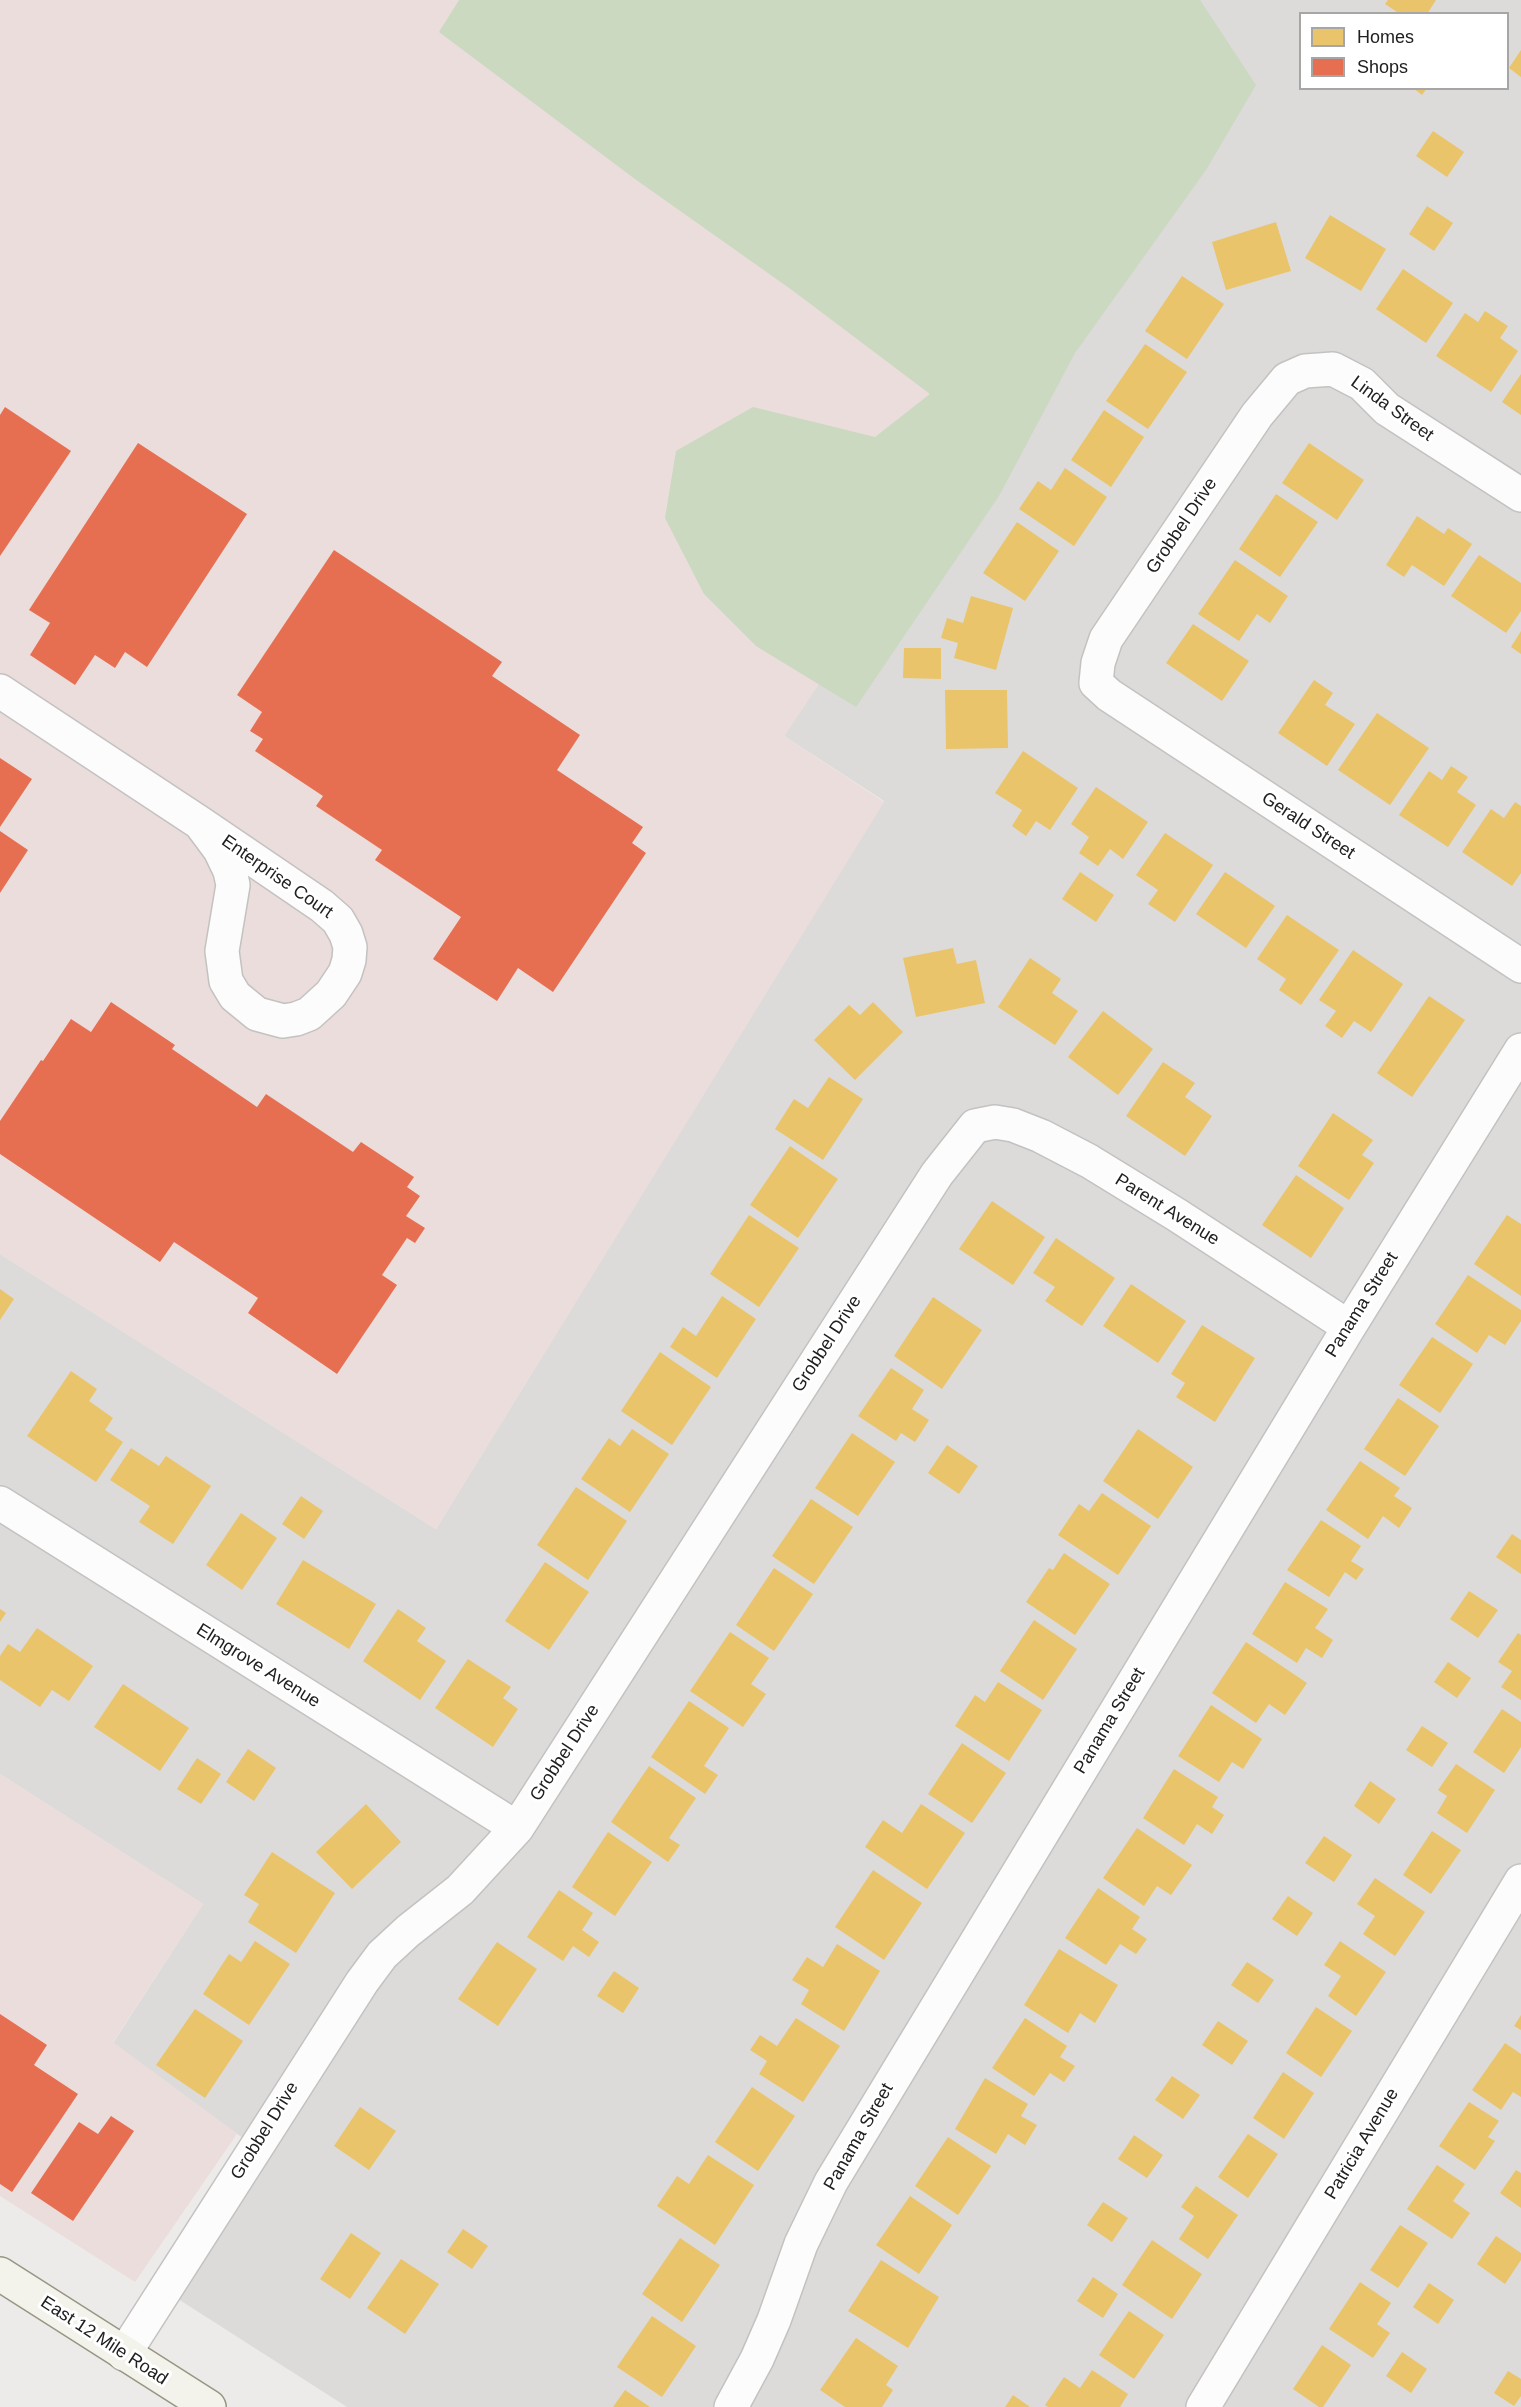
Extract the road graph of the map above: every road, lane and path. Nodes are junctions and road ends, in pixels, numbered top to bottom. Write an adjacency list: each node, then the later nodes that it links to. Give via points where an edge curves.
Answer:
1 (1287, 379): 2 (street, Linda Street, via 1305,371 1334,369 1362,384 1387,409); 3 (street, Grobbel Drive, via 1257,415 1106,639)
2 (1521, 495)
3 (1096, 683): 6 (street, Gerald Street)
4 (0, 691): 5 (street, Enterprise Court)
5 (200, 823): 5 (street, Enterprise Court, via 220,850 233,885 222,951 226,981 235,996 257,1014 283,1021 309,1014 332,994 345,973 350,954 346,934 338,920 322,906)
6 (1521, 966)
7 (1521, 1050): 9 (street, Panama Street)
8 (975, 1126): 9 (street, Parent Avenue, via 995,1122 1013,1125 1089,1161); 11 (street, Grobbel Drive, via 937,1174)
9 (1349, 1327): 16 (street, Panama Street, via 831,2182 801,2244 757,2359)
10 (0, 1503): 11 (street, Elmgrove Avenue)
11 (517, 1828): 14 (street, Grobbel Drive, via 460,1890 408,1931 368,1973)
12 (1521, 1881): 17 (street, Patricia Avenue)
13 (0, 2274): 14 (main road, East 12 Mile Road)
14 (124, 2354): 15 (main road, East 12 Mile Road)
15 (209, 2407)
16 (730, 2407)
17 (1203, 2407)

